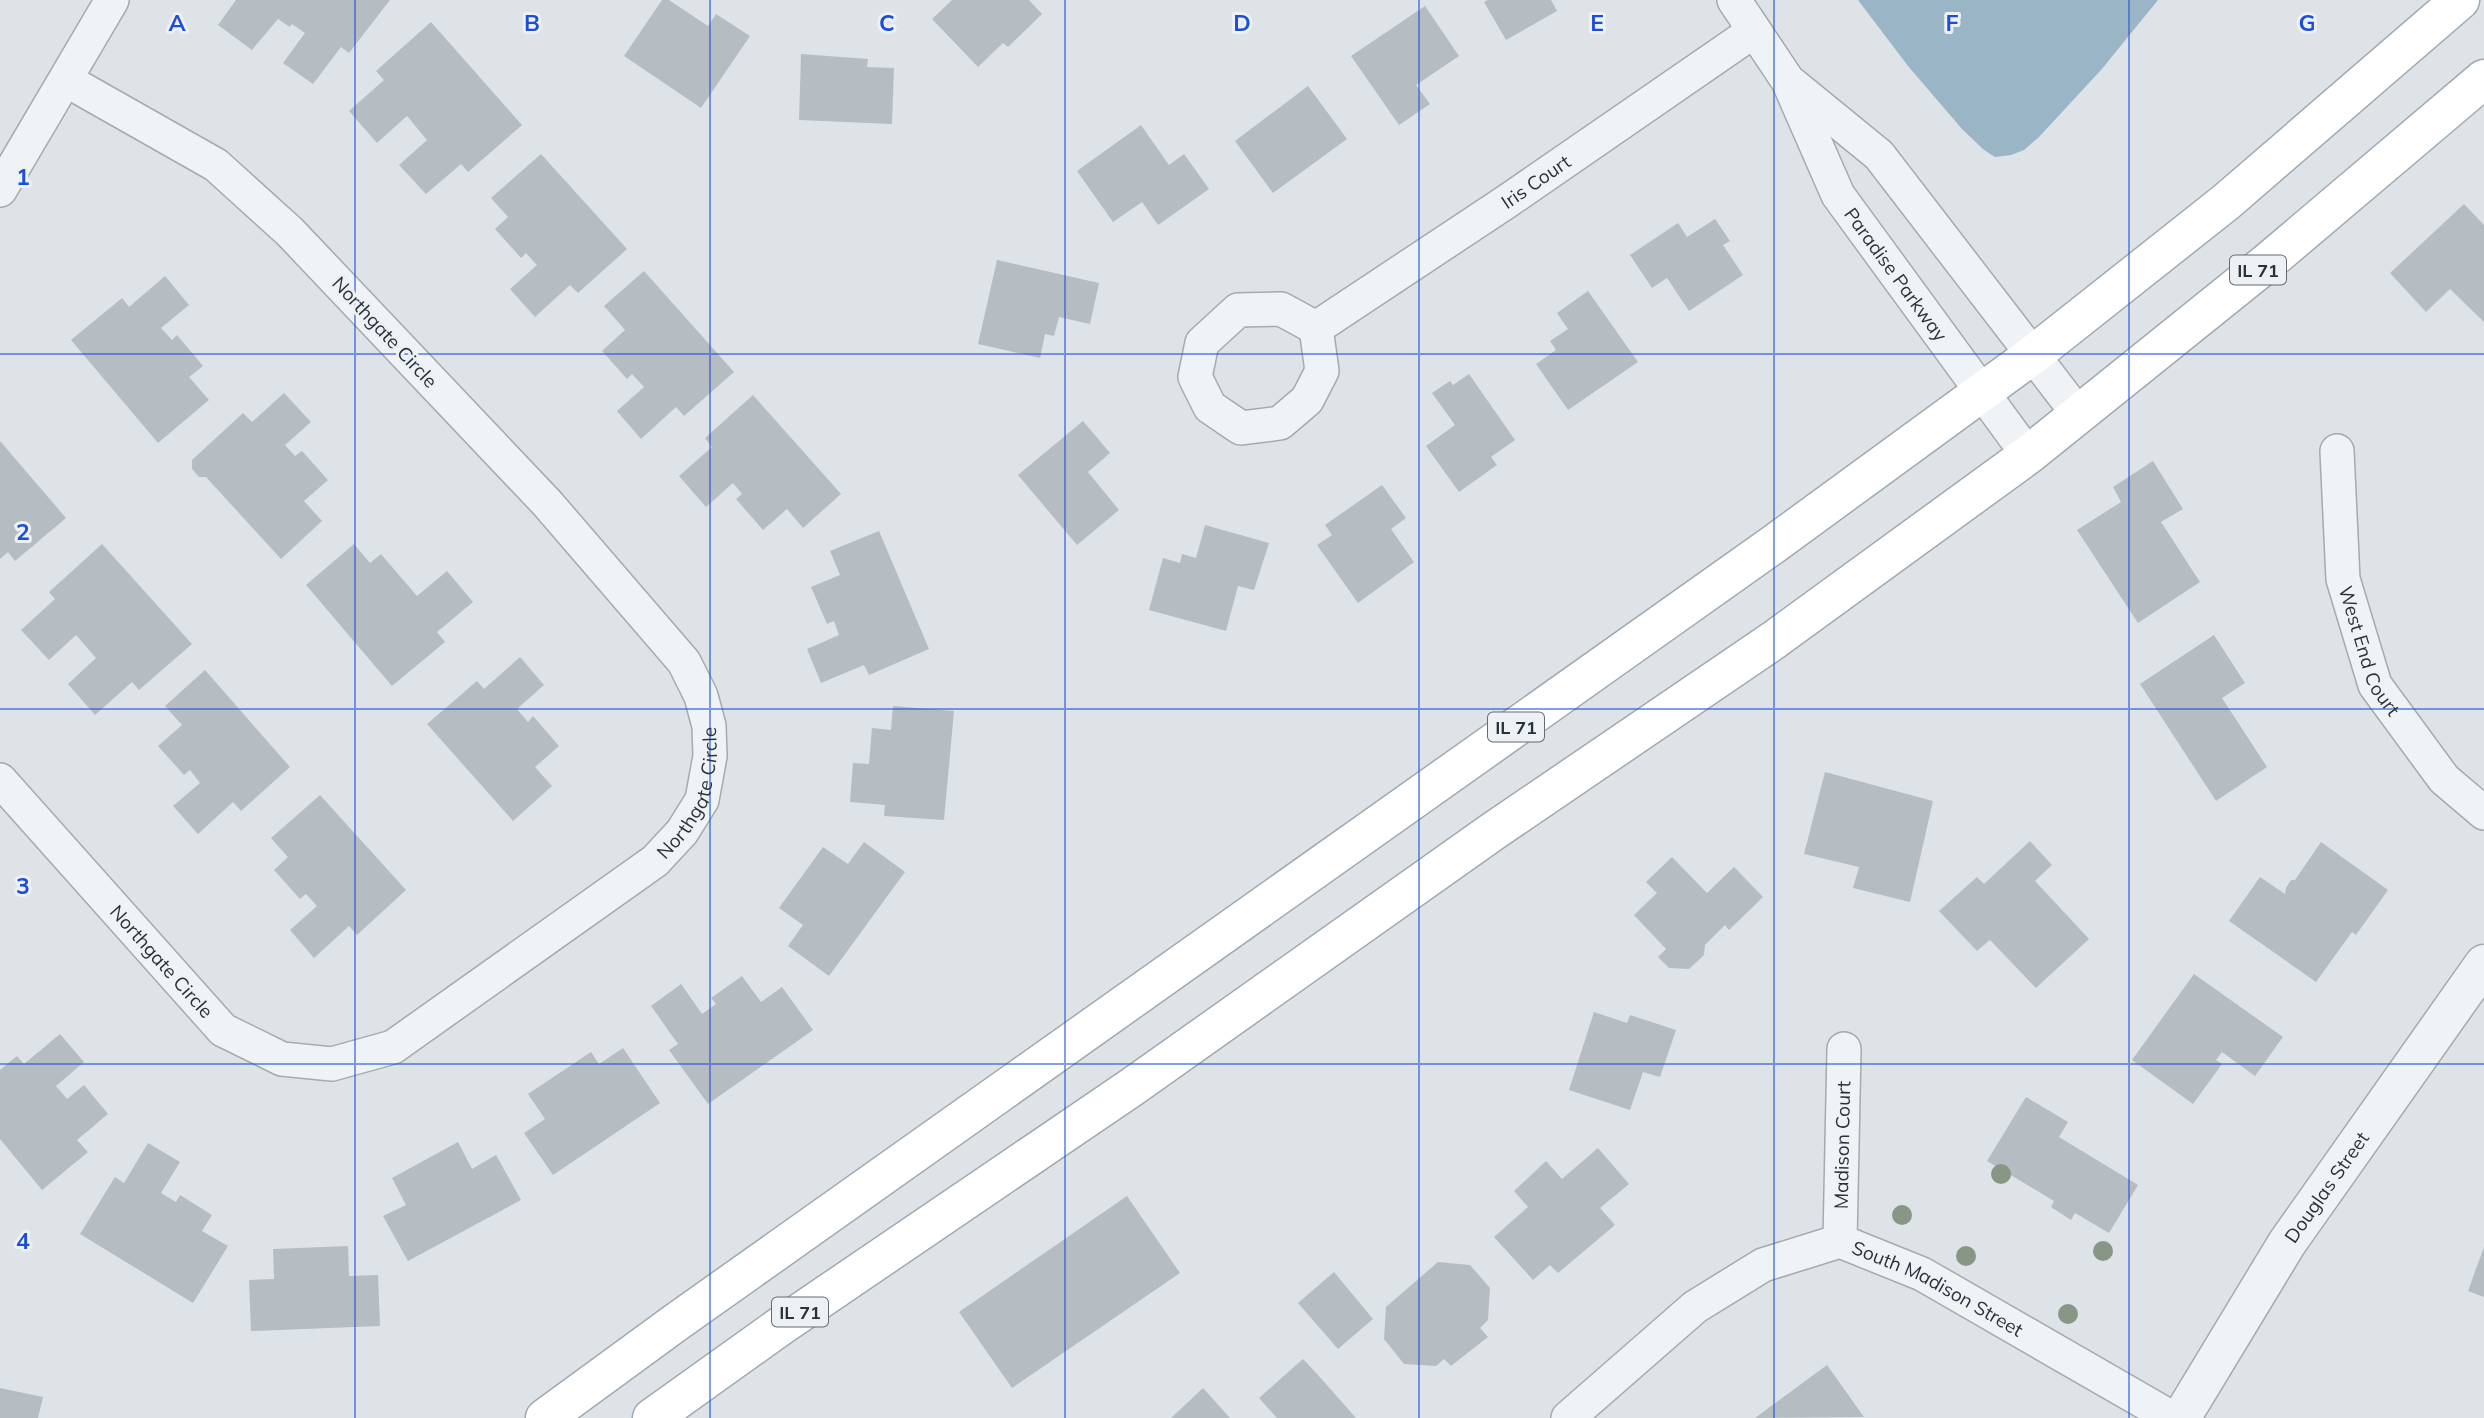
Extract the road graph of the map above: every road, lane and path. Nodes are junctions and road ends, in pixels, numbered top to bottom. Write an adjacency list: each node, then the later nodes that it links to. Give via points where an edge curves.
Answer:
1 (112, 0): 6 (street)
2 (1734, 0): 4 (street, Paradise Parkway)
3 (2460, 0): 10 (main road, IL 71, via 2225,202)
4 (1754, 31): 7 (street, Paradise Parkway); 9 (street, Iris Court)
5 (2484, 79): 12 (main road, IL 71)
6 (65, 80): 8 (street); 15 (street, Northgate Circle, via 216,165 290,232 547,503 668,642 701,696 710,756 702,800 655,862 393,1047 332,1064 282,1059 223,1030)
7 (1788, 80): 10 (street, Paradise Parkway, via 1879,155); 11 (street, Paradise Parkway, via 1838,195)
8 (0, 190)
9 (1316, 328)
10 (2034, 355): 11 (main road, IL 71); 12 (street, Paradise Parkway)
11 (1982, 393): 14 (street, Paradise Parkway); 20 (main road, IL 71)
12 (2079, 415): 14 (main road, IL 71)
13 (2337, 451): 16 (street, West End Court, via 2343,579 2375,685 2444,779)
14 (2028, 455): 21 (main road, IL 71, via 1774,640)
15 (0, 780)
16 (2484, 813)
17 (2484, 964): 24 (street, Douglas Street, via 2287,1243)
18 (1844, 1049): 19 (street, Madison Court)
19 (1840, 1241): 22 (street, South Madison Street, via 1763,1265 1695,1307); 23 (street, South Madison Street, via 1922,1274)
20 (545, 1418)
21 (652, 1418)
22 (1568, 1418)
23 (2172, 1418)
24 (2181, 1418)

